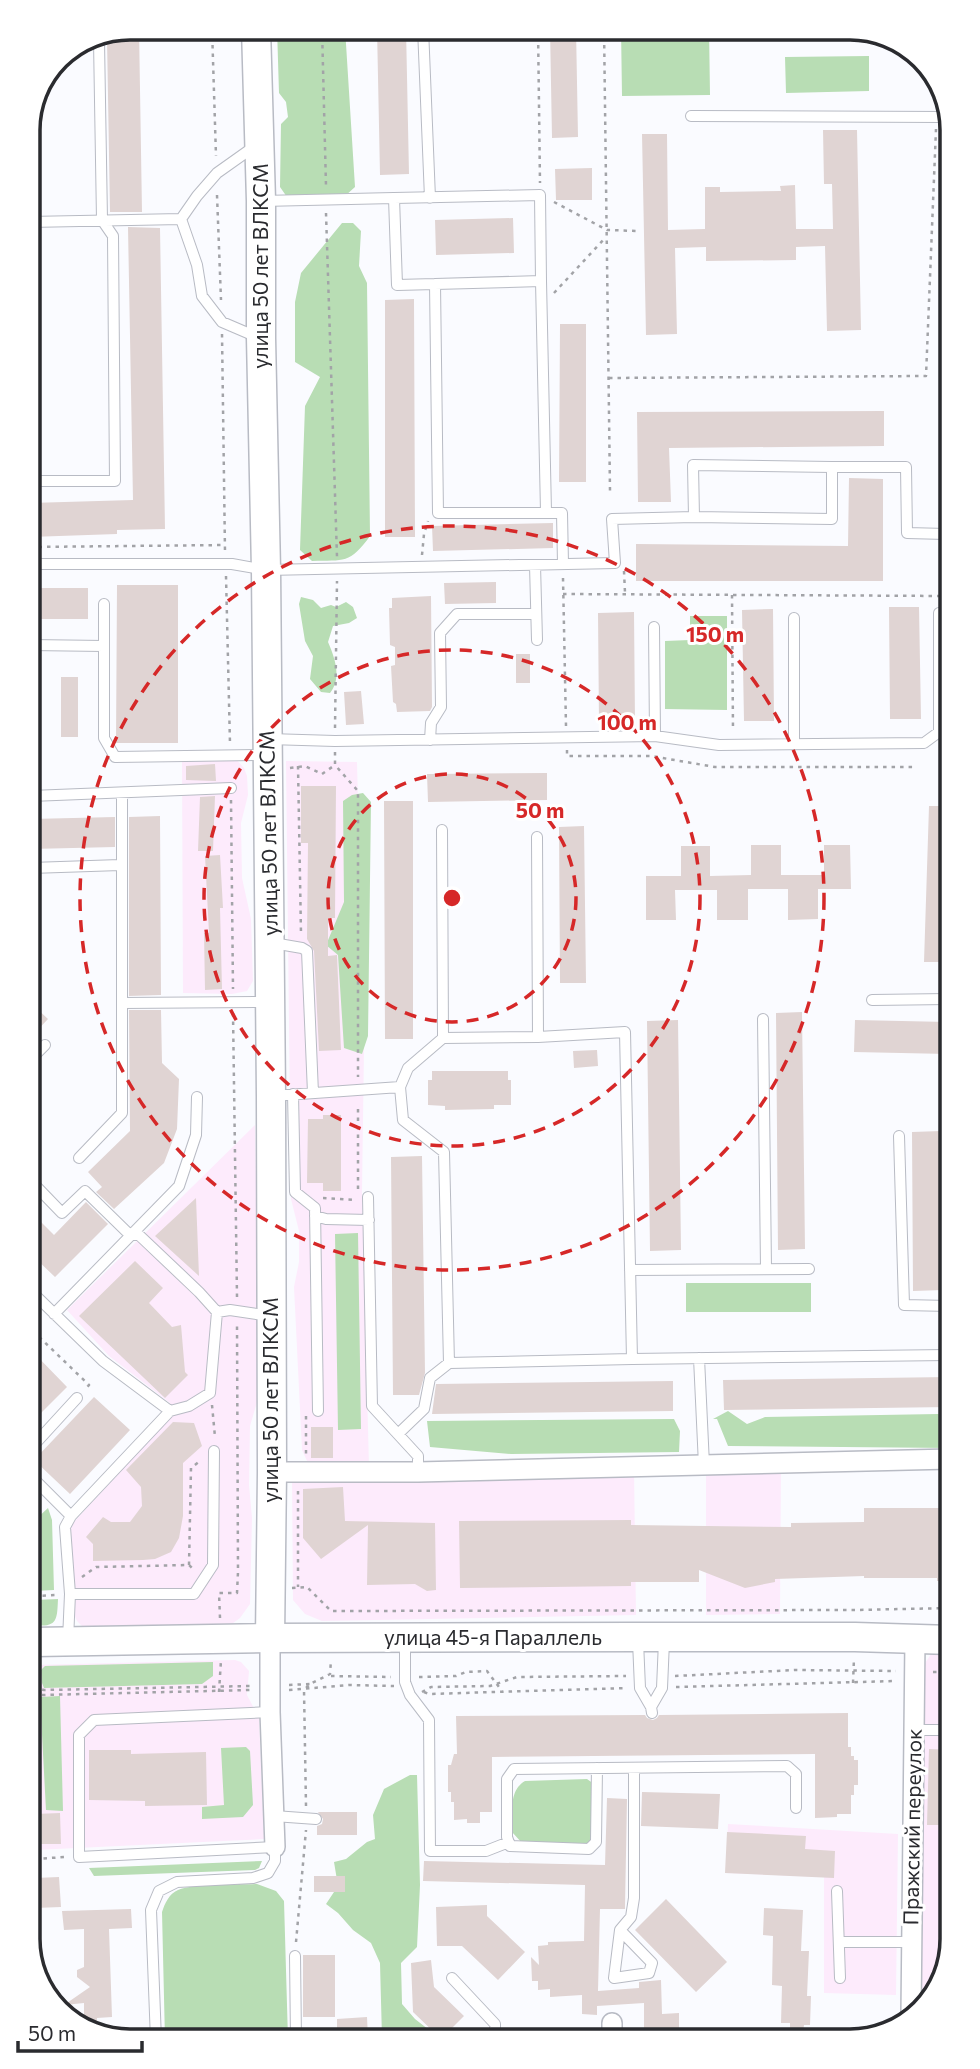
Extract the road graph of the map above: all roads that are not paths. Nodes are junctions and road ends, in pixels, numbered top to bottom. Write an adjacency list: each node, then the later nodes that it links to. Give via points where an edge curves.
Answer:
1 (256, 40): 6 (street, улица 50 лет ВЛКСМ)
2 (423, 40): 8 (lane)
3 (99, 46): 11 (lane)
4 (691, 116): 5 (lane)
5 (938, 117)
6 (260, 143): 9 (street, улица 50 лет ВЛКСМ); 10 (lane, via 216,173)
7 (394, 198): 8 (lane); 9 (lane); 14 (lane, via 397,285)
8 (429, 198): 13 (lane, via 540,195)
9 (261, 201): 15 (street, улица 50 лет ВЛКСМ)
10 (181, 219): 11 (lane); 15 (lane, via 202,296 222,322)
11 (102, 220): 12 (lane); 17 (lane, via 113,236 115,481)
12 (40, 222)
13 (541, 281): 14 (lane); 18 (lane)
14 (435, 284): 18 (lane, via 438,513)
15 (261, 338): 24 (street, улица 50 лет ВЛКСМ)
16 (832, 467): 19 (lane, via 832,519); 19 (lane, via 694,465); 20 (lane, via 906,467 907,533)
17 (40, 481)
18 (546, 512): 22 (lane, via 562,513)
19 (694, 517): 22 (lane, via 612,519 615,563)
20 (940, 534)
21 (40, 564): 24 (lane, via 225,564)
22 (563, 564): 23 (lane)
23 (535, 565): 24 (lane); 27 (lane)
24 (266, 570): 38 (street, улица 50 лет ВЛКСМ)
25 (104, 604): 33 (lane)
26 (939, 613): 30 (lane)
27 (536, 614): 31 (lane); 36 (lane, via 457,614 440,633 441,707 431,723)
28 (794, 618): 37 (lane)
29 (654, 626): 35 (lane)
30 (940, 634)
31 (537, 640)
32 (40, 645): 33 (lane)
33 (104, 646): 38 (lane, via 104,738 115,757 230,755)
34 (940, 723): 37 (lane, via 939,732 924,743)
35 (656, 736): 36 (lane); 37 (lane, via 719,746)
36 (430, 740): 38 (lane)
37 (794, 744)
38 (268, 747): 46 (street, улица 50 лет ВЛКСМ)
39 (231, 788): 40 (lane)
40 (122, 793): 41 (lane); 44 (lane)
41 (40, 796)
42 (442, 830): 53 (lane)
43 (537, 836): 52 (lane)
44 (121, 865): 45 (lane); 50 (lane)
45 (40, 868)
46 (270, 942): 49 (street, улица 50 лет ВЛКСМ); 57 (lane, via 307,951)
47 (940, 999): 48 (lane)
48 (872, 1000)
49 (270, 1002): 50 (lane); 58 (street, улица 50 лет ВЛКСМ)
50 (122, 1003): 61 (lane, via 122,1113)
51 (763, 1019): 67 (lane)
52 (538, 1037): 53 (lane); 69 (lane, via 625,1032)
53 (443, 1038): 56 (lane, via 408,1068)
54 (45, 1045): 55 (lane)
55 (40, 1050)
56 (400, 1087): 57 (lane); 78 (lane, via 402,1120 444,1152)
57 (313, 1093): 58 (lane)
58 (282, 1095): 64 (lane, via 295,1192 315,1208); 74 (street, улица 50 лет ВЛКСМ)
59 (197, 1097): 66 (lane, via 196,1135 179,1186)
60 (899, 1136): 71 (lane, via 904,1305)
61 (79, 1158)
62 (40, 1190): 66 (lane, via 62,1213 85,1191)
63 (368, 1197): 65 (lane)
64 (315, 1216): 65 (lane); 81 (lane)
65 (369, 1220): 82 (lane, via 372,1406)
66 (130, 1235): 72 (lane, via 139,1235); 73 (lane)
67 (766, 1269): 68 (lane); 69 (lane)
68 (808, 1269)
69 (630, 1270): 77 (lane)
70 (40, 1300): 73 (lane)
71 (940, 1306)
72 (217, 1312): 74 (lane); 80 (lane, via 210,1393)
73 (54, 1314): 80 (lane, via 103,1361)
74 (271, 1316): 87 (street, улица 50 лет ВЛКСМ)
75 (940, 1355): 76 (lane)
76 (699, 1358): 77 (lane); 86 (lane)
77 (632, 1359): 78 (lane)
78 (449, 1363): 82 (lane, via 430,1378 424,1409)
79 (77, 1398): 83 (lane)
80 (170, 1411): 90 (lane)
81 (318, 1411)
82 (398, 1434): 88 (lane, via 418,1456)
83 (40, 1438)
84 (215, 1451): 91 (lane, via 213,1565 194,1594)
85 (940, 1460): 86 (street)
86 (704, 1465): 88 (street)
87 (272, 1472): 88 (street); 93 (street, улица 50 лет ВЛКСМ)
88 (418, 1472)
89 (40, 1485): 90 (lane)
90 (71, 1516): 91 (lane, via 65,1527)
91 (70, 1590): 97 (lane)
92 (651, 1637): 92 (lane, via 662,1688 651,1710 640,1688); 94 (street, улица 45-я Параллель); 95 (street, улица 45-я Параллель)
93 (270, 1638): 94 (street, улица 45-я Параллель); 97 (street, улица 45-я Параллель); 99 (street)
94 (405, 1638): 107 (lane, via 410,1695 429,1720 430,1851 486,1851)
95 (915, 1639): 96 (street, улица 45-я Параллель); 100 (street, Пражский переулок)
96 (940, 1640)
97 (68, 1641): 98 (street, улица 45-я Параллель)
98 (40, 1642)
99 (270, 1712): 105 (street); 108 (lane, via 94,1720 79,1735 79,1857)
100 (915, 1730): 101 (lane); 112 (street, Пражский переулок)
101 (940, 1730)
102 (597, 1768): 103 (lane); 107 (lane, via 514,1769 507,1779); 107 (lane, via 596,1842 589,1849 510,1846)
103 (634, 1768): 104 (lane, via 659,1764 787,1766 796,1774); 110 (lane, via 634,1898 631,1917)
104 (796, 1808)
105 (274, 1816): 106 (lane); 108 (street)
106 (311, 1819)
107 (509, 1842)
108 (275, 1847): 117 (lane, via 275,1861 268,1872 253,1878 177,1882 159,1891 151,1910)
109 (838, 1891): 111 (lane)
110 (620, 1930): 110 (lane, via 652,1963 649,1973 614,1978)
111 (839, 1942): 112 (lane); 115 (lane)
112 (912, 1942): 116 (street, Пражский переулок)
113 (295, 1956): 118 (lane)
114 (452, 1978): 119 (lane)
115 (840, 1978)
116 (911, 2004)
117 (156, 2029)
118 (296, 2029)
119 (495, 2029)

